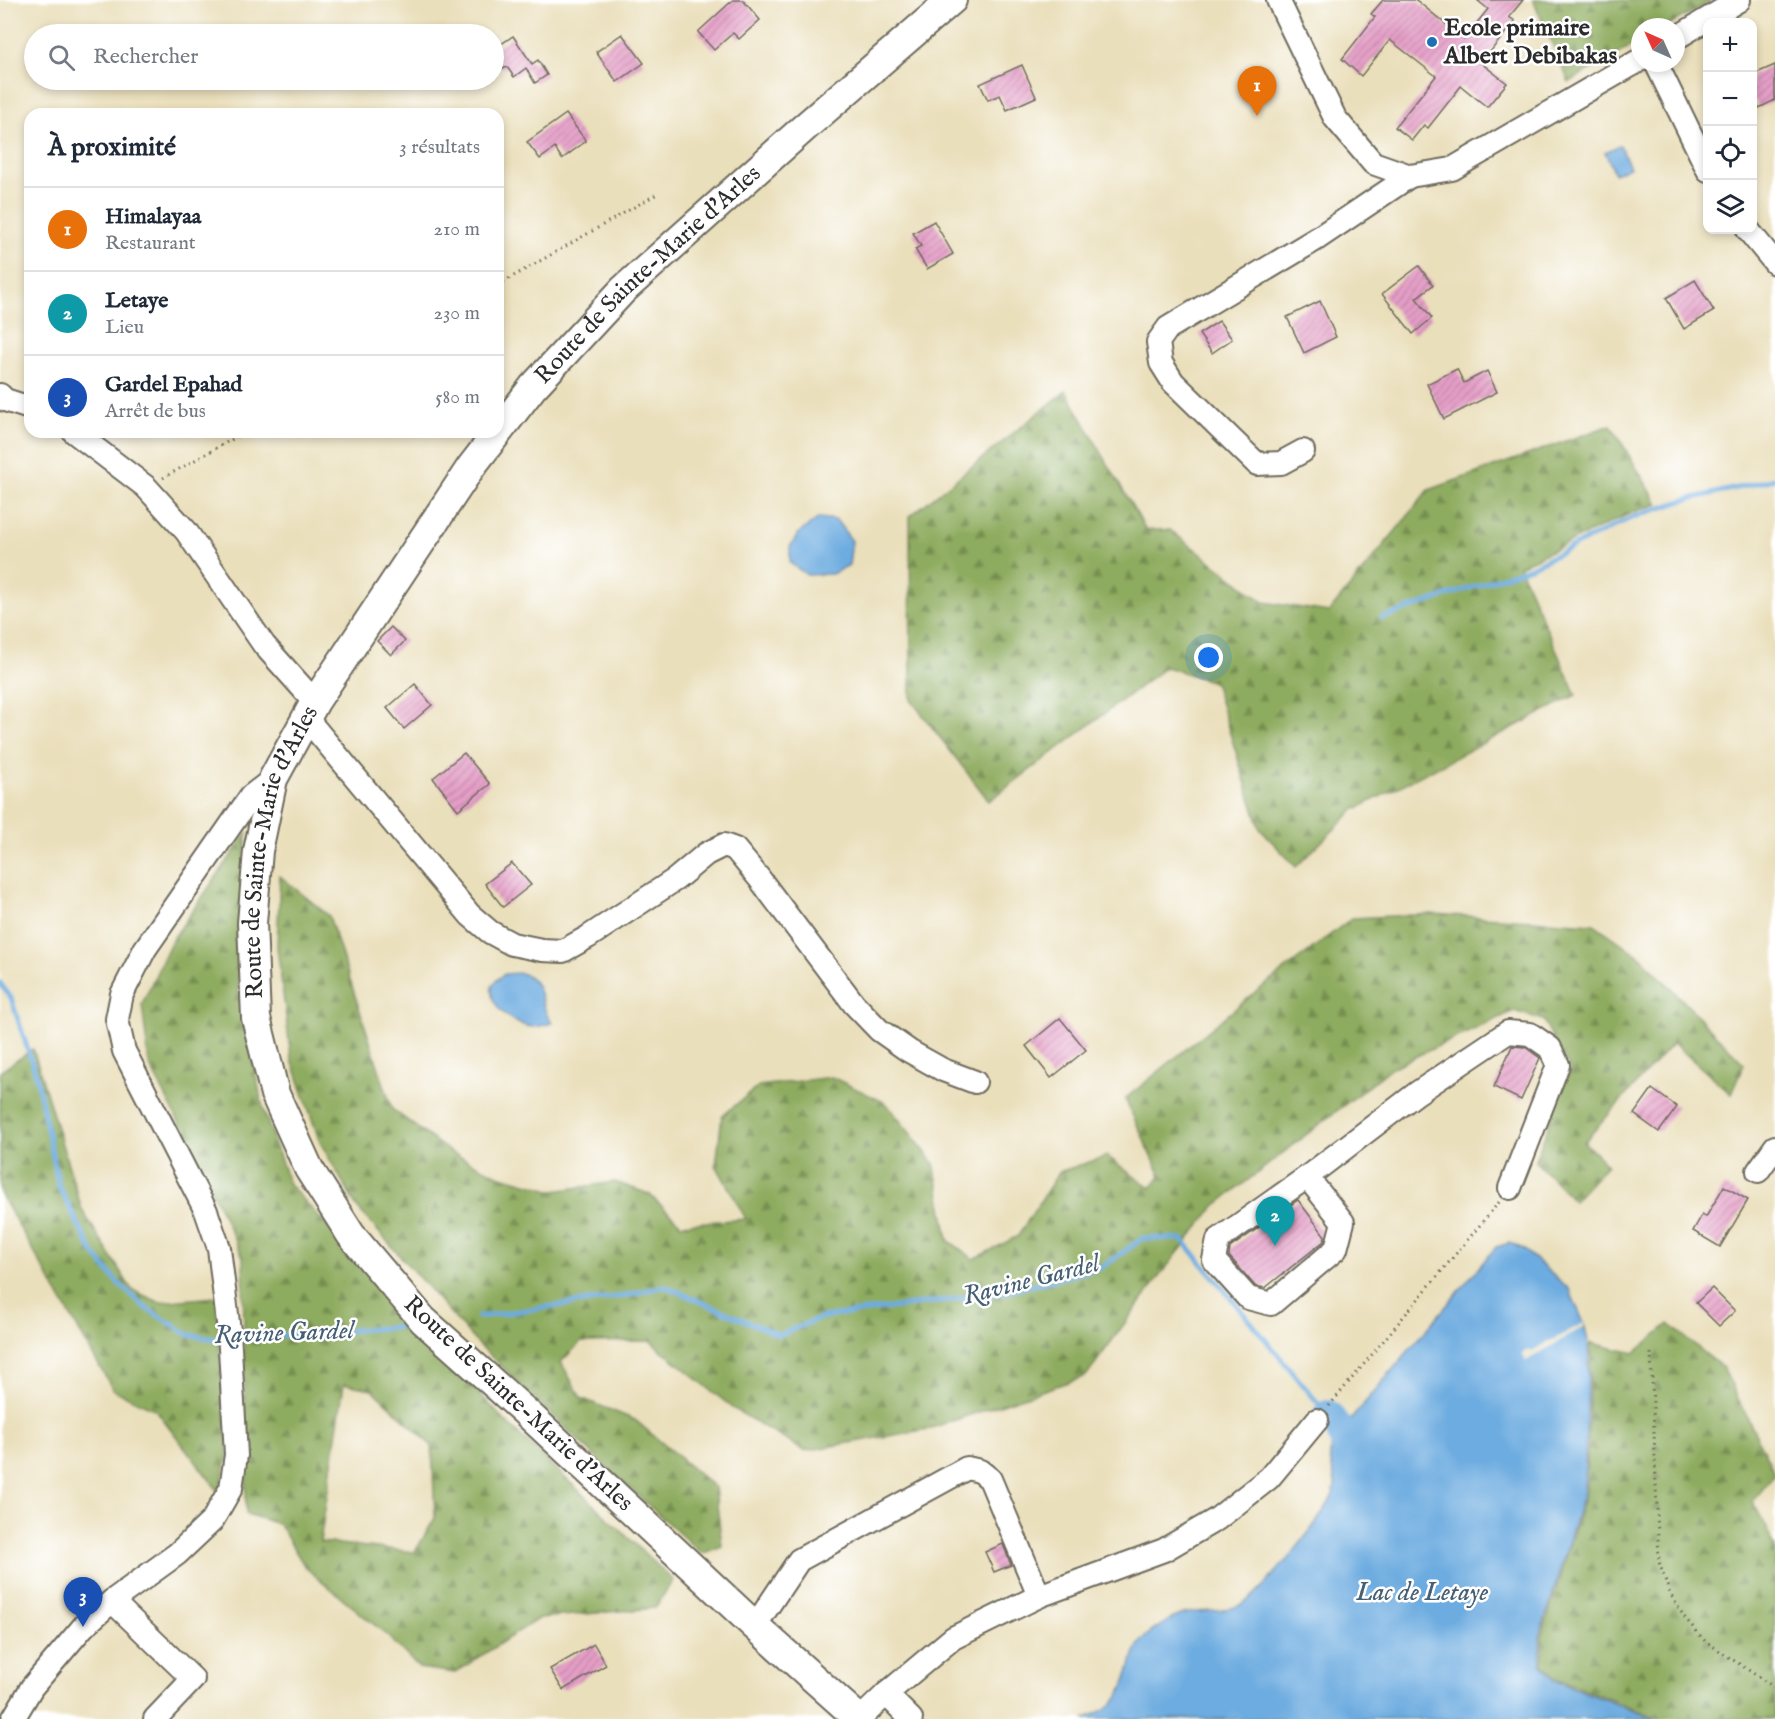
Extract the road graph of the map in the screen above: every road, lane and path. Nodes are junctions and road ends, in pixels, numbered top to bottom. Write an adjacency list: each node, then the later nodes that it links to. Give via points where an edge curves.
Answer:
1 (952, 0): 15 (main road, Route de Sainte-Marie d'Arles, via 623,290 533,387)
2 (1278, 0): 8 (street, via 1335,118 1373,163)
3 (1739, 0): 4 (street)
4 (1685, 33)
5 (1631, 65): 8 (street, via 1452,169)
6 (1660, 72): 7 (street)
7 (1703, 162)
8 (1410, 176): 19 (street, via 1318,238 1168,328 1158,342 1161,363 1173,382 1257,464 1281,463)
9 (657, 194): 12 (path)
10 (1751, 234): 11 (street)
11 (1775, 263)
12 (504, 282)
13 (0, 396): 14 (street)
14 (24, 406)
15 (504, 424)
16 (82, 438): 20 (street)
17 (235, 438): 20 (path)
18 (493, 438): 21 (main road, Route de Sainte-Marie d'Arles)
19 (1303, 451)
20 (146, 487): 21 (street, via 186,531)
21 (311, 711): 22 (main road, Route de Sainte-Marie d'Arles); 23 (street, via 470,915 490,932 512,944 563,951 724,845 735,849 854,1004 879,1030 943,1070)
22 (273, 779): 31 (street, via 251,796 145,949 122,994 117,1018 124,1051 206,1211 219,1248 236,1455 231,1488 212,1521 177,1554); 32 (main road, Route de Sainte-Marie d'Arles, via 258,851 252,923 256,1018 275,1094 309,1169 351,1235 423,1320)
23 (975, 1082)
24 (1775, 1148): 25 (street)
25 (1758, 1172)
26 (1307, 1177): 26 (street, via 1343,1222 1336,1249 1271,1304 1248,1298 1214,1260 1218,1240); 27 (street, via 1417,1093 1508,1032 1530,1034 1550,1048 1558,1065)
27 (1510, 1188): 29 (path)
28 (1651, 1353): 33 (path, via 1659,1562 1670,1594 1705,1641)
29 (1323, 1413): 30 (street, via 1269,1478 1217,1519 1164,1550)
30 (1039, 1596): 32 (street, via 990,1479 967,1468 799,1560); 34 (street, via 952,1638)
31 (112, 1601): 35 (street, via 61,1651); 36 (street, via 193,1679)
32 (755, 1626): 37 (main road, Route de Sainte-Marie d'Arles)
33 (1775, 1688)
34 (886, 1694): 37 (street); 38 (street)
35 (13, 1719)
36 (155, 1719)
37 (859, 1719)
38 (911, 1719)

